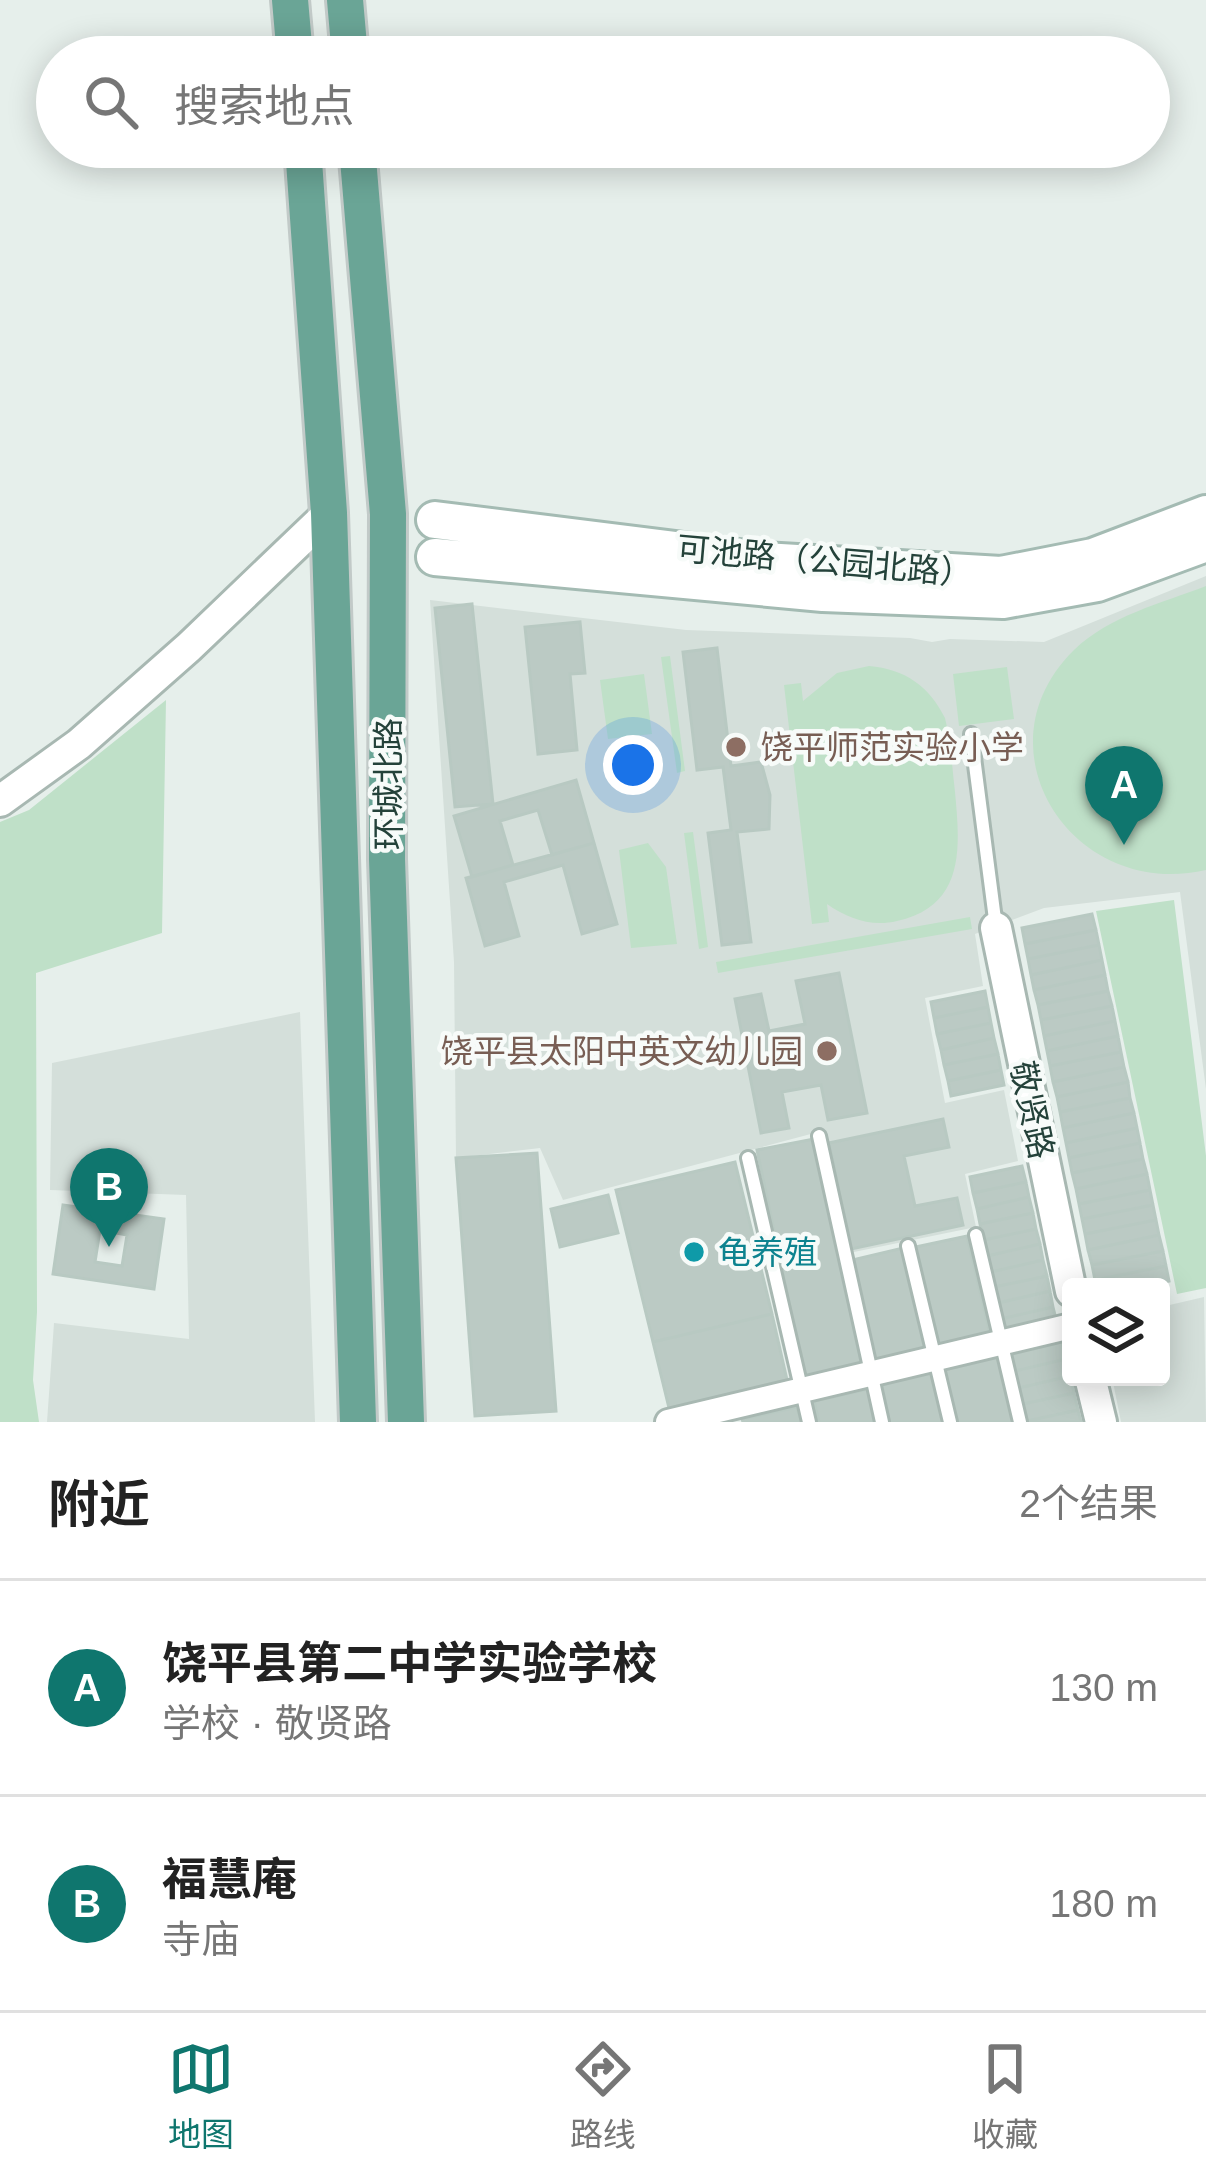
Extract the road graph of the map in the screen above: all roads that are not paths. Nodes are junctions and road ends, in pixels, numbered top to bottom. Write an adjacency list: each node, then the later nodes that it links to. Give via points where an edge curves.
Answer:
1 (290, 0): 3 (main road)
2 (345, 0): 4 (main road)
3 (293, 36)
4 (348, 36)
5 (304, 168): 7 (main road, 环城北路)
6 (359, 168): 26 (main road, 环城北路, via 388,514 387,859)
7 (329, 513): 11 (street, via 79,744); 25 (main road, 环城北路)
8 (1206, 514): 9 (main road, 可池路（公园北路）, via 1093,557 1001,575 435,538 823,593 1003,601 1096,583)
9 (1206, 543)
10 (971, 734): 12 (lane)
11 (0, 801)
12 (996, 928): 17 (street, 敬贤路)
13 (819, 1136): 21 (lane)
14 (748, 1158): 23 (lane)
15 (976, 1235): 19 (lane)
16 (908, 1246): 20 (lane)
17 (1068, 1278)
18 (1062, 1328): 19 (street)
19 (1001, 1344): 20 (street); 31 (lane)
20 (935, 1360): 21 (street); 30 (lane)
21 (871, 1376): 23 (street); 29 (lane)
22 (1092, 1386): 32 (street)
23 (801, 1391): 24 (street); 28 (lane)
24 (735, 1414): 27 (street)
25 (358, 1422)
26 (406, 1422)
27 (668, 1422)
28 (809, 1422)
29 (882, 1422)
30 (950, 1422)
31 (1020, 1422)
32 (1101, 1422)

